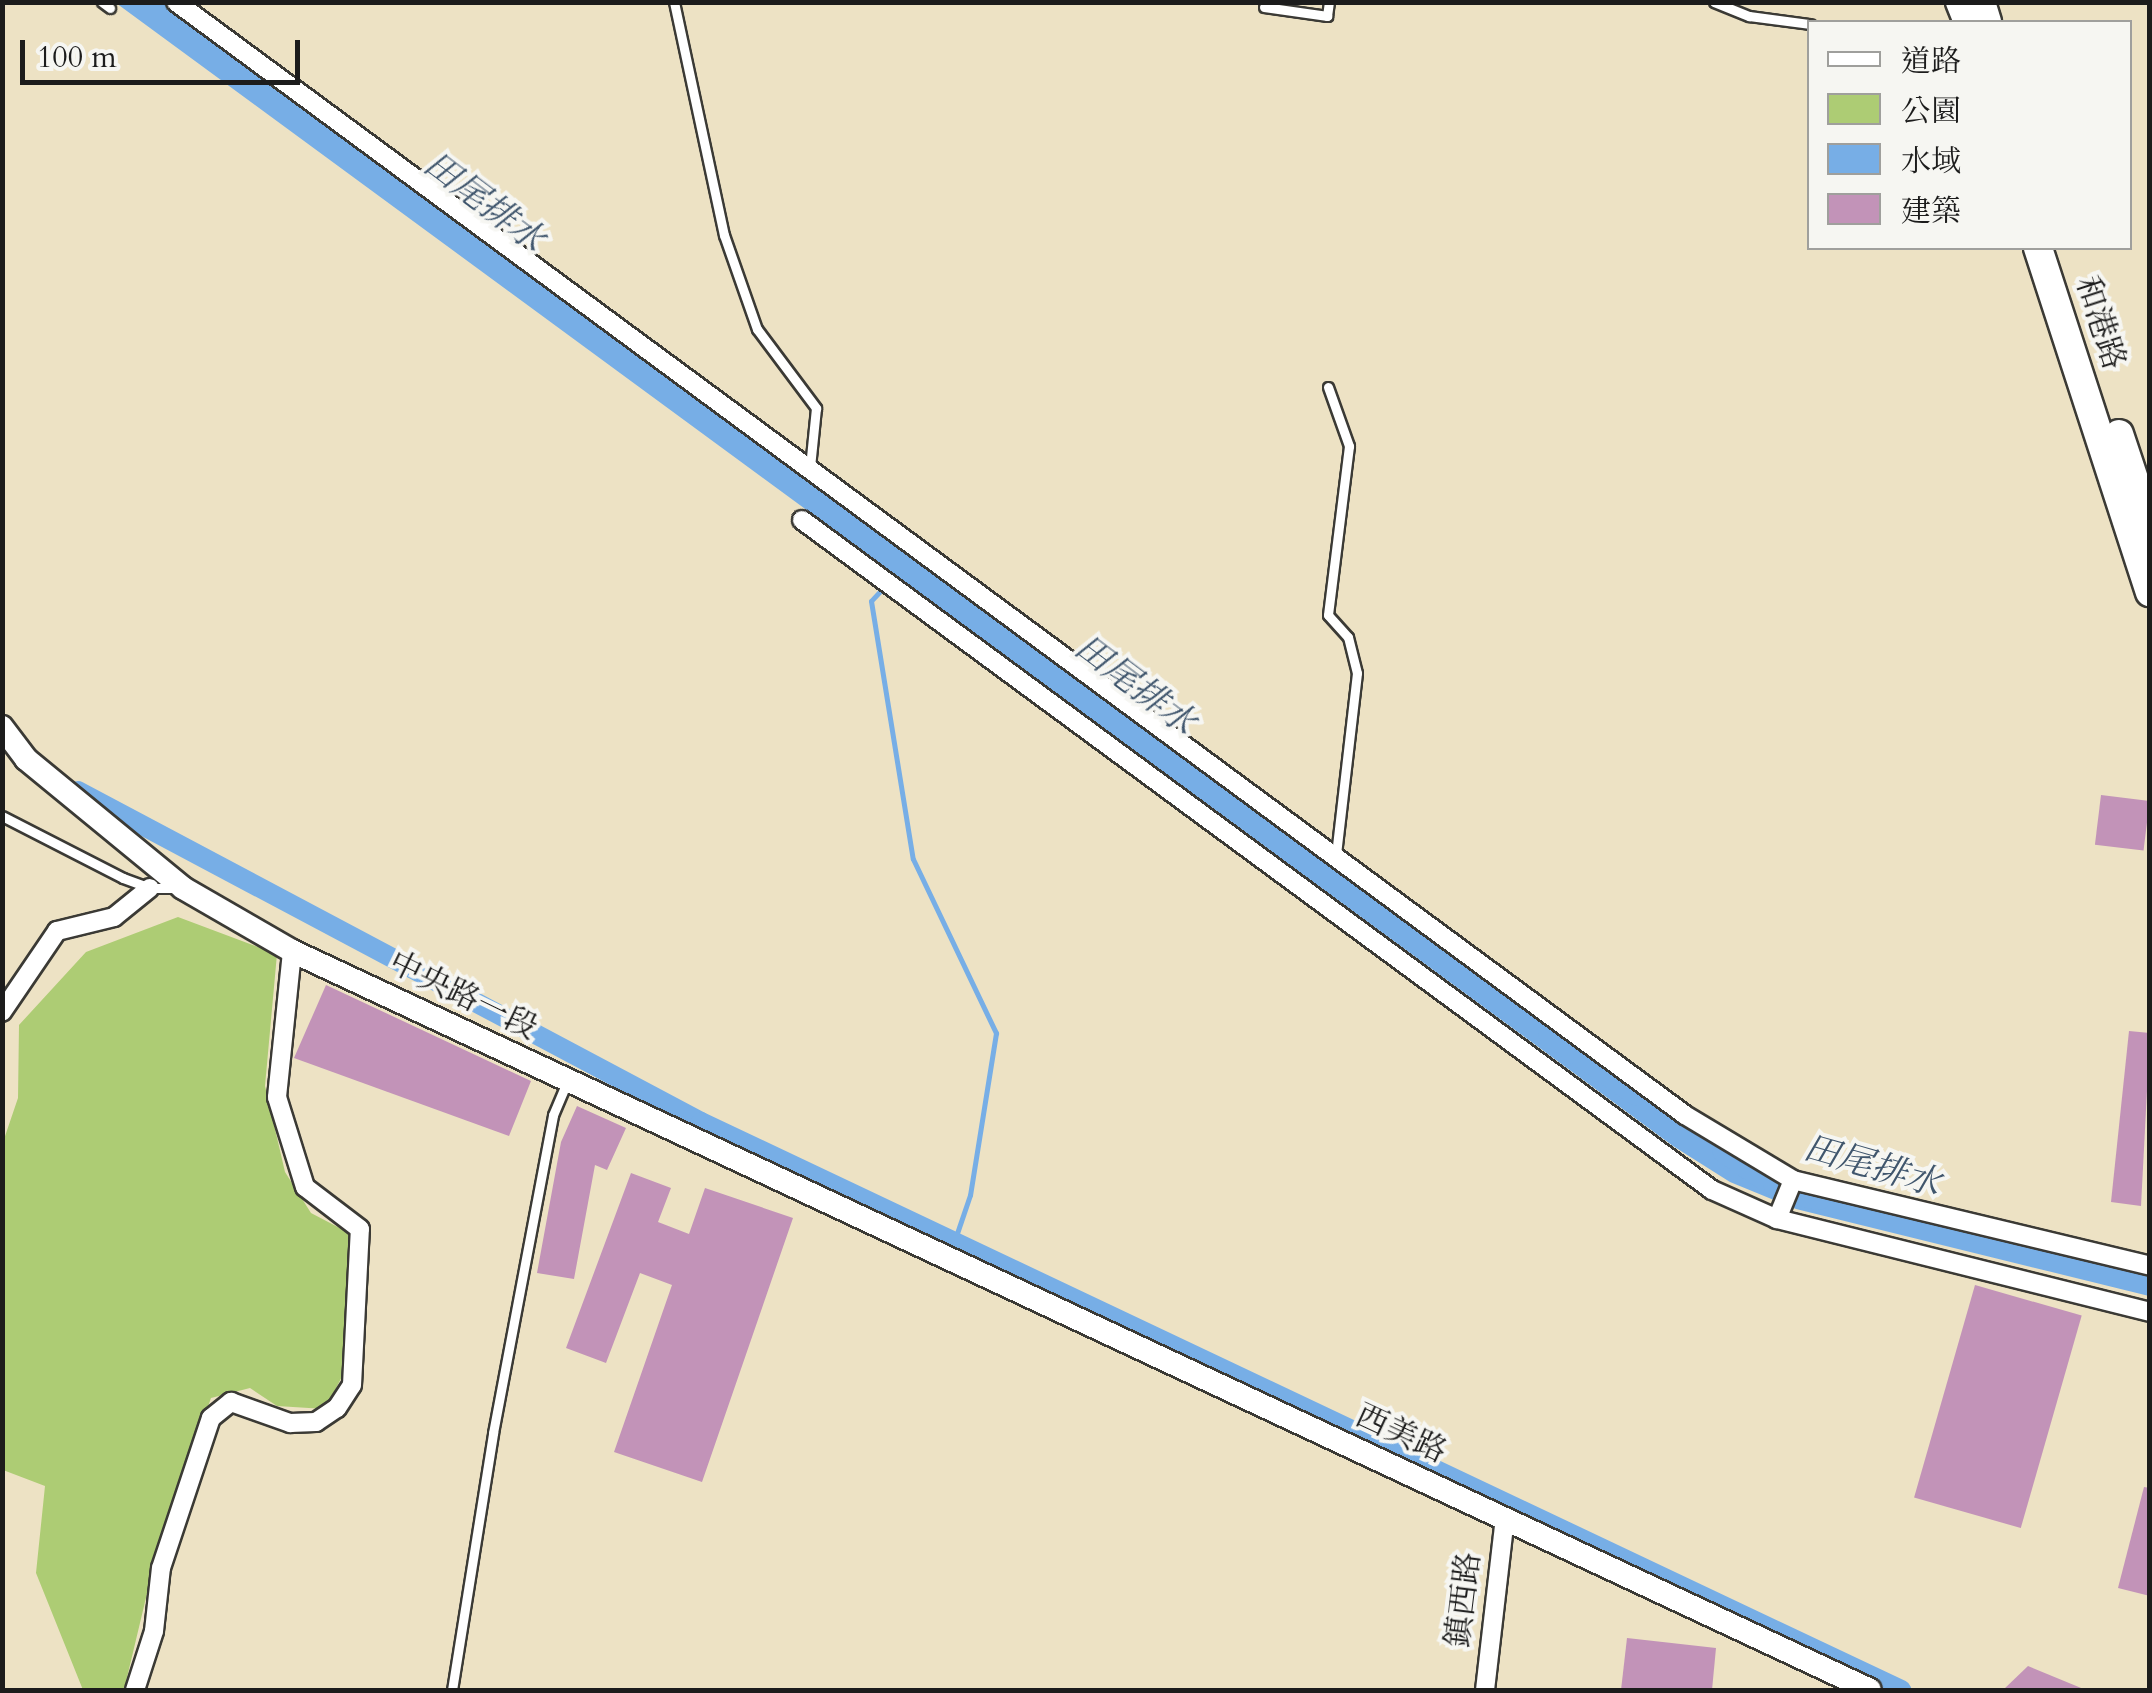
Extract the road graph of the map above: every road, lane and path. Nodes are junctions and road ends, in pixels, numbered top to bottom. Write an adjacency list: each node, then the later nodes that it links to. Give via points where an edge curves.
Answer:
1 (176, 2): 10 (street)
2 (674, 2): 10 (lane, via 737,272 757,329 816,408)
3 (1329, 2): 5 (lane, via 1328,16)
4 (1714, 2): 6 (lane, via 1749,16)
5 (1264, 6)
6 (1807, 24)
7 (2039, 250): 13 (main road, 和港路)
8 (2059, 250): 12 (main road, 和港路)
9 (1328, 386): 16 (lane, via 1349,446 1328,615 1348,637 1356,672)
10 (809, 470): 16 (street)
11 (802, 520): 23 (street, via 1712,1190)
12 (2150, 528)
13 (2150, 592)
14 (2, 727): 18 (street, 中央路一段, via 26,760)
15 (2, 816): 17 (lane)
16 (1336, 858): 22 (street, via 1685,1116)
17 (150, 888): 18 (lane); 20 (street, via 114,917 57,930)
18 (183, 888): 19 (street, 中央路一段)
19 (292, 950): 21 (street, 中央路一段); 28 (street, via 277,1096 305,1187 360,1229 352,1385 338,1408 316,1422 290,1424 231,1402 211,1418 162,1568 154,1631)
20 (2, 1012)
21 (566, 1082): 24 (street, 中央路一段); 29 (lane, via 492,1433)
22 (1793, 1180): 23 (street); 25 (street)
23 (1777, 1219): 26 (street)
24 (903, 1240): 27 (street, 西美路)
25 (2150, 1266)
26 (2150, 1312)
27 (1506, 1518): 30 (street, 鎮西路); 31 (street, 西美路)
28 (135, 1690)
29 (452, 1690)
30 (1485, 1690)
31 (1870, 1690)

